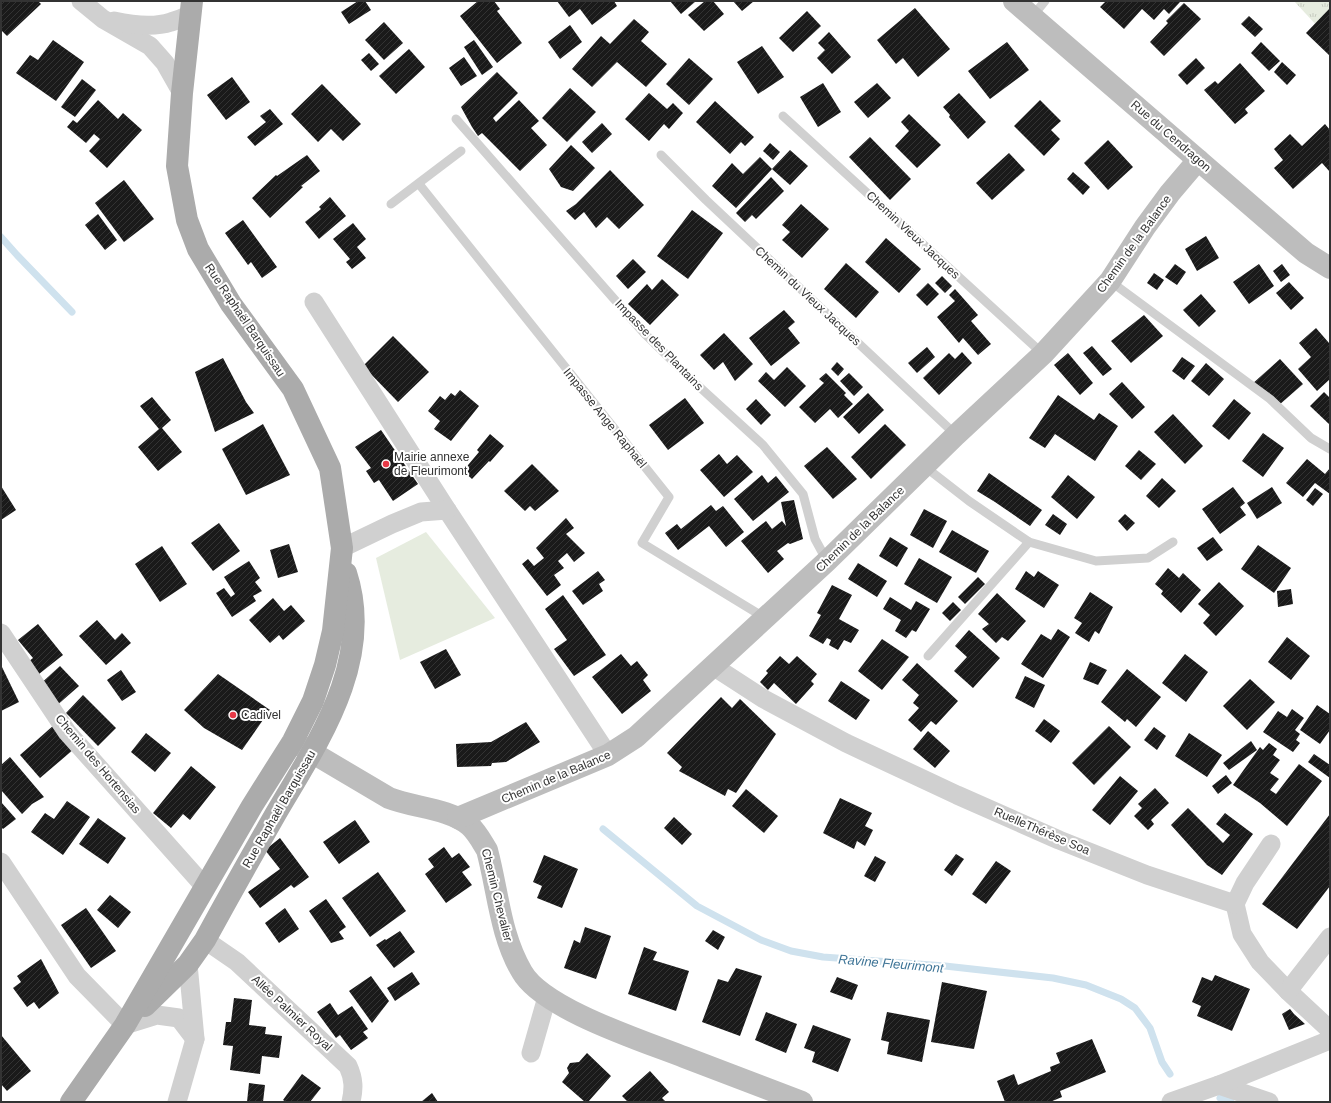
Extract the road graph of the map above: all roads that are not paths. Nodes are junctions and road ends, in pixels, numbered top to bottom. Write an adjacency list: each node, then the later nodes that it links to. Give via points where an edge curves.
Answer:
1 (81, 1): 5 (street)
2 (1014, 1): 4 (street, Rue du Cendragon)
3 (192, 8): 5 (street, via 170,23 131,24); 6 (main road, Rue Raphaël Barquissau)
4 (1039, 9): 11 (street, Rue du Cendragon)
5 (103, 19): 6 (street, via 150,46 165,63)
6 (182, 93): 24 (main road, Rue Raphaël Barquissau, via 177,166 187,220 198,249 231,304 293,389 330,468)
7 (784, 116): 17 (lane, Chemin Vieux Jacques)
8 (456, 119): 25 (lane, Impasse des Plantains, via 644,333 763,445 803,494 815,539)
9 (461, 151): 12 (lane)
10 (661, 155): 18 (lane, Chemin du Vieux Jacques)
11 (1198, 160): 14 (street, Rue du Cendragon, via 1306,253); 15 (street, Chemin de la Balance, via 1170,192)
12 (419, 184): 13 (lane); 26 (lane, Impasse Ange Raphaël, via 668,497 642,544)
13 (391, 204)
14 (1330, 268)
15 (1110, 281): 17 (street, Chemin de la Balance); 19 (lane, via 1270,399 1311,438)
16 (314, 302): 21 (street)
17 (1043, 354): 18 (street, Chemin de la Balance)
18 (956, 435): 20 (street, Chemin de la Balance)
19 (1330, 449)
20 (924, 466): 22 (lane); 25 (street, Chemin de la Balance)
21 (447, 510): 24 (street, via 421,512 392,524); 32 (street)
22 (1029, 542): 23 (lane, via 1096,561 1148,558); 28 (lane)
23 (1173, 542)
24 (342, 554): 30 (main road, Rue Raphaël Barquissau, via 335,617 325,665 313,701); 31 (main road, Rue Raphaël Barquissau, via 353,609 352,651 341,692)
25 (827, 561): 26 (street, Chemin de la Balance)
26 (765, 618): 29 (street, Chemin de la Balance)
27 (1, 633): 36 (street, Chemin des Hortensias, via 67,732)
28 (928, 656)
29 (714, 666): 32 (street, Chemin de la Balance, via 636,737); 37 (street, RuelleThérèse Soa, via 764,699 846,743 957,795 1147,875)
30 (293, 741): 31 (street, Chemin Chevalier); 36 (main road, Rue Raphaël Barquissau)
31 (312, 752): 33 (street, Chemin Chevalier, via 389,798); 39 (main road, Rue Raphaël Barquissau)
32 (608, 755): 33 (street, Chemin de la Balance)
33 (458, 818): 42 (street, Chemin Chevalier, via 470,826 488,850 504,928 511,949 522,973)
34 (1271, 844): 37 (street, via 1245,883)
35 (1, 862): 43 (street, via 77,976)
36 (205, 888): 43 (main road, Rue Raphaël Barquissau)
37 (1235, 904): 41 (street, via 1242,934 1260,962)
38 (1330, 937): 41 (street)
39 (205, 940): 40 (main road, Rue Raphaël Barquissau); 51 (street, Allée Palmier Royal, via 237,962 348,1066 354,1084)
40 (188, 964): 43 (main road, Rue Raphaël Barquissau); 45 (street)
41 (1288, 991): 44 (street)
42 (547, 997): 47 (street); 52 (street, Chemin Chevalier, via 610,1028)
43 (125, 1025): 45 (street, via 157,1015 179,1018); 49 (main road, Rue Raphaël Barquissau)
44 (1330, 1030)
45 (195, 1039): 50 (street)
46 (1330, 1040): 48 (street)
47 (531, 1053)
48 (1219, 1085): 53 (street); 54 (street)
49 (71, 1102)
50 (177, 1102)
51 (351, 1102)
52 (802, 1102)
53 (1171, 1102)
54 (1268, 1102)

